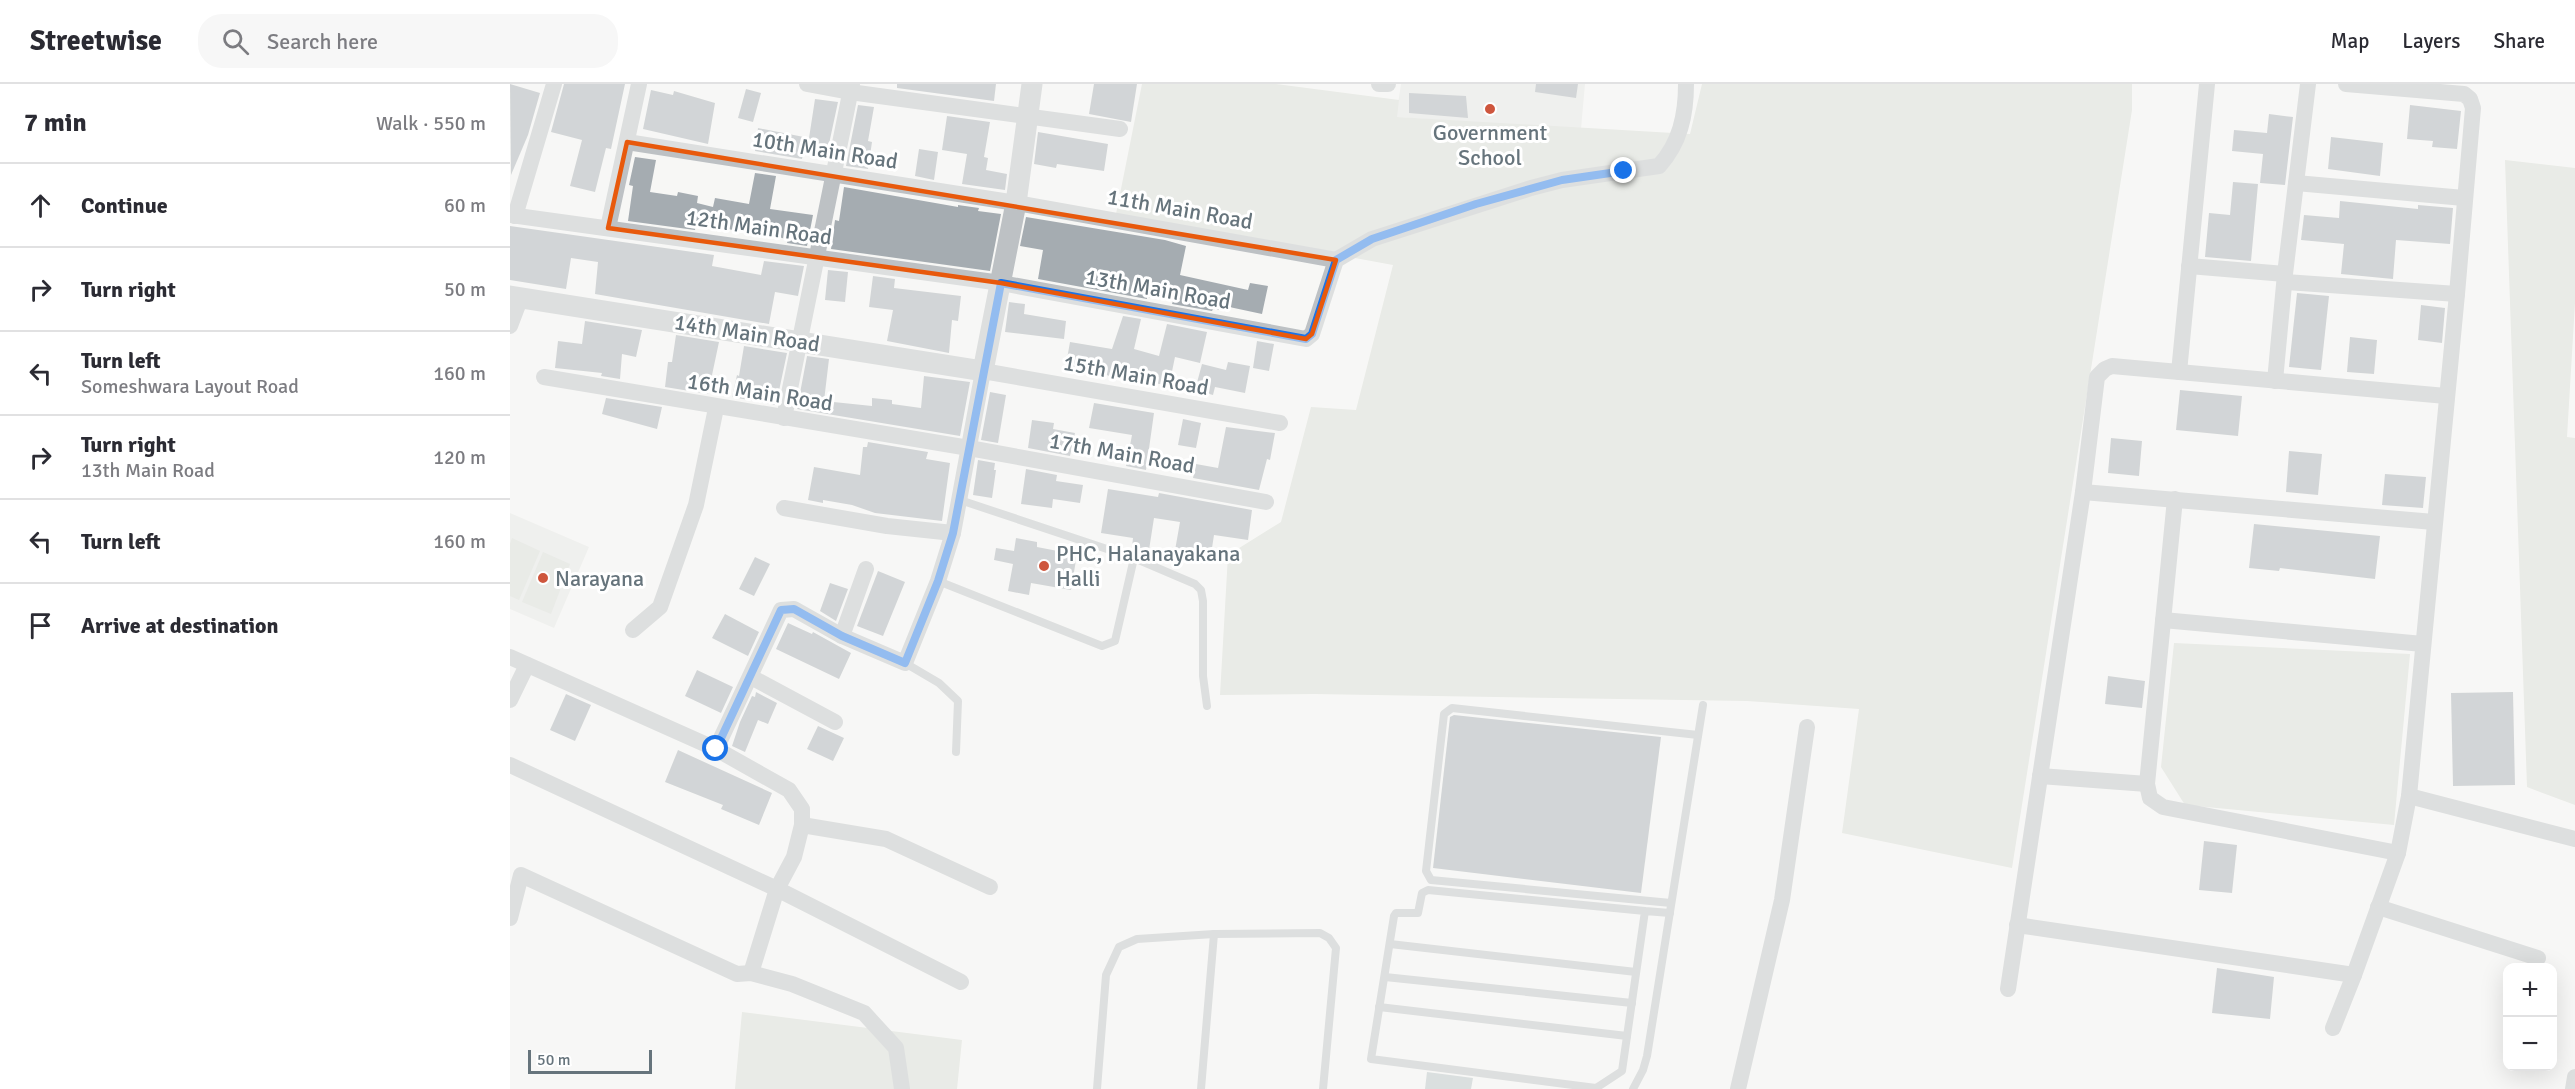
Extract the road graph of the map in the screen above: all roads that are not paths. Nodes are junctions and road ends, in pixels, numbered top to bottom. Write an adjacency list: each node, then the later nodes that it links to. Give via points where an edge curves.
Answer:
1 (554, 84): 19 (street)
2 (639, 84): 14 (street)
3 (807, 84): 11 (street)
4 (1032, 84): 12 (street)
5 (1379, 84): 6 (street)
6 (1388, 84)
7 (1686, 84): 22 (street, via 1678,137 1670,155 1659,166 1531,188 1372,239)
8 (2207, 84): 23 (street)
9 (2308, 84): 16 (street)
10 (2346, 84): 17 (street, via 2464,94 2470,99 2473,108)
11 (851, 88): 12 (street); 15 (street)
12 (1027, 116): 13 (street); 18 (street)
13 (1120, 129)
14 (627, 142): 15 (street, 10th Main Road); 20 (street)
15 (833, 174): 18 (street, 10th Main Road); 21 (street)
16 (2296, 183): 17 (street); 24 (street)
17 (2464, 198): 26 (street)
18 (1016, 203): 22 (street, 11th Main Road); 25 (street)
19 (513, 215): 20 (street, 12th Main Road)
20 (608, 228): 21 (street, 12th Main Road)
21 (817, 258): 25 (street, 12th Main Road); 29 (street)
22 (1336, 260): 25 (street, 13th Main Road, via 1312,334 1306,339)
23 (2189, 266): 24 (street); 31 (street)
24 (2285, 278): 26 (street); 33 (street)
25 (1001, 283): 30 (street)
26 (2457, 294): 34 (street)
27 (516, 297): 28 (street); 29 (street, 14th Main Road)
28 (510, 326)
29 (800, 342): 30 (street, 14th Main Road); 36 (street)
30 (983, 371): 37 (street, 15th Main Road); 38 (street)
31 (2179, 372): 33 (street); 39 (street, via 2112,366 2097,377)
32 (544, 377): 35 (street, 16th Main Road)
33 (2275, 381): 34 (street)
34 (2446, 396): 44 (street)
35 (716, 408): 36 (street, 16th Main Road); 50 (street, via 696,505 660,607)
36 (784, 418): 38 (street, 16th Main Road)
37 (1280, 423)
38 (969, 448): 41 (street); 42 (street, 17th Main Road)
39 (2083, 492): 40 (street); 66 (street)
40 (2175, 499): 44 (street); 49 (street)
41 (960, 500): 45 (street); 46 (lane)
42 (1266, 502)
43 (784, 508): 45 (street)
44 (2434, 522): 52 (street)
45 (953, 533): 48 (street)
46 (1134, 558): 48 (lane, via 1115,641 1102,646); 59 (lane, via 1201,590)
47 (866, 570): 51 (street)
48 (938, 581): 54 (street)
49 (2163, 620): 52 (street); 67 (street)
50 (633, 630)
51 (842, 636): 54 (street); 56 (street, via 794,609 781,610)
52 (2423, 644): 68 (street)
53 (510, 657): 55 (street)
54 (905, 663): 64 (lane, via 939,683 958,701)
55 (527, 665): 57 (street); 63 (street)
56 (751, 677): 60 (street); 63 (street)
57 (510, 700)
58 (1703, 705): 62 (lane)
59 (1207, 706)
60 (835, 722)
61 (1808, 727): 99 (street, via 1782,900)
62 (1698, 735): 74 (lane); 74 (lane, via 1452,708 1444,714 1426,871 1431,880)
63 (716, 749): 69 (street, via 789,790 802,808)
64 (956, 752)
65 (510, 765): 73 (street)
66 (2040, 776): 67 (street); 79 (street)
67 (2147, 784): 71 (street, via 2150,798 2163,807)
68 (2409, 796): 70 (street); 71 (street)
69 (802, 825): 72 (street, via 886,839); 73 (street, via 794,857)
70 (2575, 839)
71 (2398, 852): 75 (street)
72 (990, 887)
73 (777, 889): 84 (street); 87 (street)
74 (1671, 903): 77 (lane)
75 (2378, 907): 82 (street); 85 (street)
76 (1645, 911): 77 (lane); 81 (lane, via 1428,890 1422,893 1418,913 1395,914); 83 (lane)
77 (1670, 913): 98 (lane, via 1647,1056)
78 (510, 918): 84 (street, via 521,875 737,974)
79 (2017, 925): 85 (street); 88 (street)
80 (1214, 934): 95 (lane, via 1137,939 1119,947 1106,975); 96 (lane); 97 (lane, via 1320,933 1329,938 1336,948)
81 (1390, 944): 83 (lane); 86 (lane)
82 (2538, 958)
83 (1636, 972): 89 (lane)
84 (751, 973): 94 (street, via 792,984 864,1013 897,1048)
85 (2354, 975): 91 (street)
86 (1385, 977): 89 (lane); 90 (lane)
87 (961, 982)
88 (2008, 989)
89 (1632, 1003): 92 (lane)
90 (1379, 1007): 92 (lane); 92 (lane, via 1372,1060 1591,1089 1622,1071)
91 (2332, 1028)
92 (1627, 1036)
93 (2575, 1077): 100 (street)
94 (902, 1089)
95 (1097, 1089)
96 (1201, 1089)
97 (1323, 1089)
98 (1633, 1089)
99 (1738, 1089)
100 (2573, 1089)

